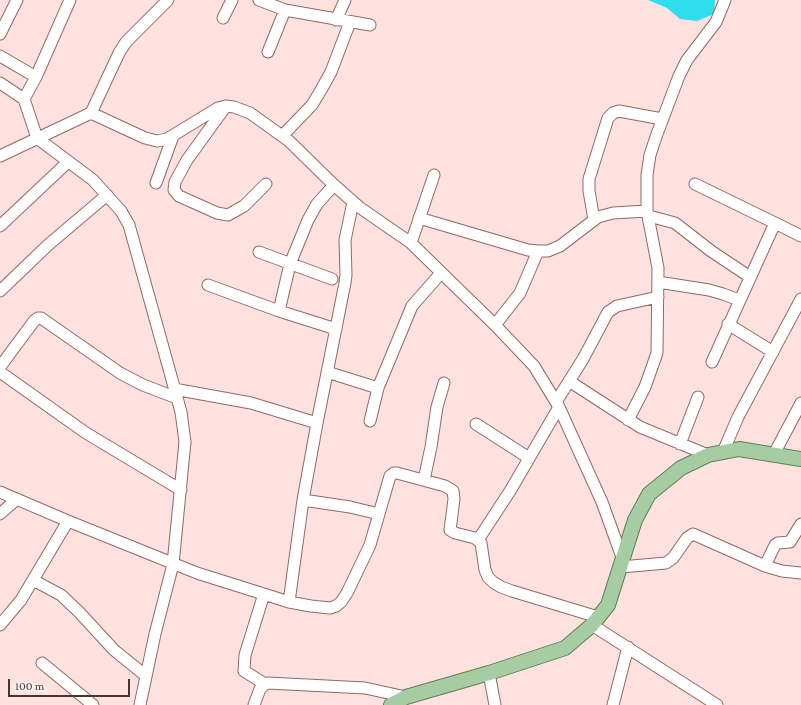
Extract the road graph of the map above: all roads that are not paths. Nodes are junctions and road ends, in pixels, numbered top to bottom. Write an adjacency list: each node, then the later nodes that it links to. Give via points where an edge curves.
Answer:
1 (17, 0): 13 (street)
2 (70, 0): 16 (street)
3 (168, 0): 20 (street, via 126,42)
4 (232, 0): 9 (street)
5 (259, 0): 8 (street)
6 (346, 0): 10 (street)
7 (725, 0): 21 (street, via 716,22 678,76)
8 (283, 6): 10 (street); 14 (street)
9 (223, 18)
10 (336, 20): 11 (street)
11 (350, 22): 12 (street); 23 (street, via 331,72 321,90 312,105)
12 (370, 25)
13 (0, 34)
14 (268, 52)
15 (0, 56): 16 (street)
16 (36, 77): 18 (street)
17 (0, 83): 18 (street)
18 (24, 99): 24 (street)
19 (226, 106): 22 (street, via 218,108); 23 (street, via 250,113); 29 (street, via 187,160 175,182 174,190 179,196 217,213 228,215 244,206)
20 (91, 112): 22 (street, via 145,138 157,141); 24 (street)
21 (662, 119): 34 (street, via 650,155 647,175); 36 (street, via 619,111 608,118 589,179)
22 (173, 136): 28 (street)
23 (282, 136): 31 (street)
24 (37, 138): 25 (street); 26 (street)
25 (0, 156)
26 (68, 162): 32 (street); 38 (street)
27 (434, 174): 35 (street)
28 (156, 183)
29 (266, 184)
30 (695, 184): 37 (street)
31 (334, 185): 33 (street); 43 (street, via 312,212)
32 (107, 195): 49 (street, via 48,245); 65 (street, via 129,225)
33 (353, 202): 40 (street); 56 (street, via 345,240 345,284)
34 (648, 213): 36 (street, via 613,213); 45 (street, via 674,223); 47 (street, via 658,268)
35 (419, 218): 40 (street); 42 (street)
36 (594, 220): 42 (street, via 560,246)
37 (775, 223): 39 (street); 45 (street)
38 (0, 226)
39 (801, 236)
40 (411, 243): 44 (street)
41 (259, 252): 43 (street)
42 (538, 252): 55 (street, via 520,293)
43 (290, 264): 46 (street); 53 (street)
44 (441, 273): 55 (street); 64 (street, via 412,306)
45 (750, 276): 52 (street)
46 (332, 278)
47 (658, 282): 50 (street); 52 (street, via 709,290)
48 (208, 285): 53 (street)
49 (0, 291)
50 (658, 297): 62 (street, via 617,306 608,312); 69 (street, via 657,353 645,387)
51 (801, 299): 57 (street)
52 (739, 300): 54 (street)
53 (279, 311): 56 (street)
54 (728, 324): 57 (street); 58 (street)
55 (495, 325): 68 (street, via 534,366)
56 (336, 328): 61 (street)
57 (773, 352): 74 (street, via 738,417)
58 (712, 362)
59 (0, 367): 65 (street, via 34,321 41,318 124,376 142,385)
60 (0, 372): 80 (street, via 86,433)
61 (327, 372): 64 (street); 71 (street)
62 (569, 381): 68 (street); 69 (street)
63 (444, 383): 79 (street, via 437,407)
64 (378, 388): 70 (street)
65 (176, 393): 71 (street, via 251,403); 80 (street, via 185,442)
66 (698, 397): 73 (street)
67 (801, 403): 75 (street)
68 (558, 404): 77 (street); 89 (street, via 602,502)
69 (628, 420): 73 (street)
70 (370, 421)
71 (317, 423): 83 (street)
72 (476, 424): 77 (street)
73 (680, 444): 76 (street)
74 (724, 452): 75 (main road, via 738,449); 76 (main road)
75 (774, 454): 78 (main road)
76 (708, 455): 89 (main road, via 680,468 649,494 635,520)
77 (529, 458): 88 (street)
78 (801, 459)
79 (424, 480): 85 (street, via 392,474); 88 (street, via 453,491 450,530)
80 (181, 490): 90 (street)
81 (0, 492): 82 (street)
82 (17, 499): 84 (street); 86 (street)
83 (303, 500): 85 (street); 95 (street)
84 (0, 514)
85 (379, 514): 95 (street, via 370,545 342,602 330,608)
86 (68, 522): 90 (street); 93 (street)
87 (801, 524): 91 (street, via 790,542 775,545)
88 (478, 540): 96 (street, via 482,546 485,570 493,582)
89 (622, 563): 91 (street, via 666,563 693,534); 96 (main road, via 608,605)
90 (174, 564): 94 (street); 101 (street)
91 (765, 566): 92 (street)
92 (801, 573)
93 (33, 580): 97 (street, via 21,600); 101 (street, via 61,595 114,650)
94 (264, 594): 95 (street); 102 (street, via 245,655 244,671)
95 (289, 602)
96 (595, 621): 98 (street); 100 (main road, via 566,648)
97 (0, 625)
98 (628, 647): 109 (street); 110 (street)
99 (42, 663): 104 (street)
100 (489, 673): 103 (main road); 108 (street)
101 (146, 676): 105 (street)
102 (265, 684): 103 (street, via 365,688); 106 (street, via 260,689)
103 (406, 697): 107 (main road)
104 (93, 705)
105 (140, 705)
106 (254, 705)
107 (391, 705)
108 (495, 705)
109 (613, 705)
110 (716, 705)

